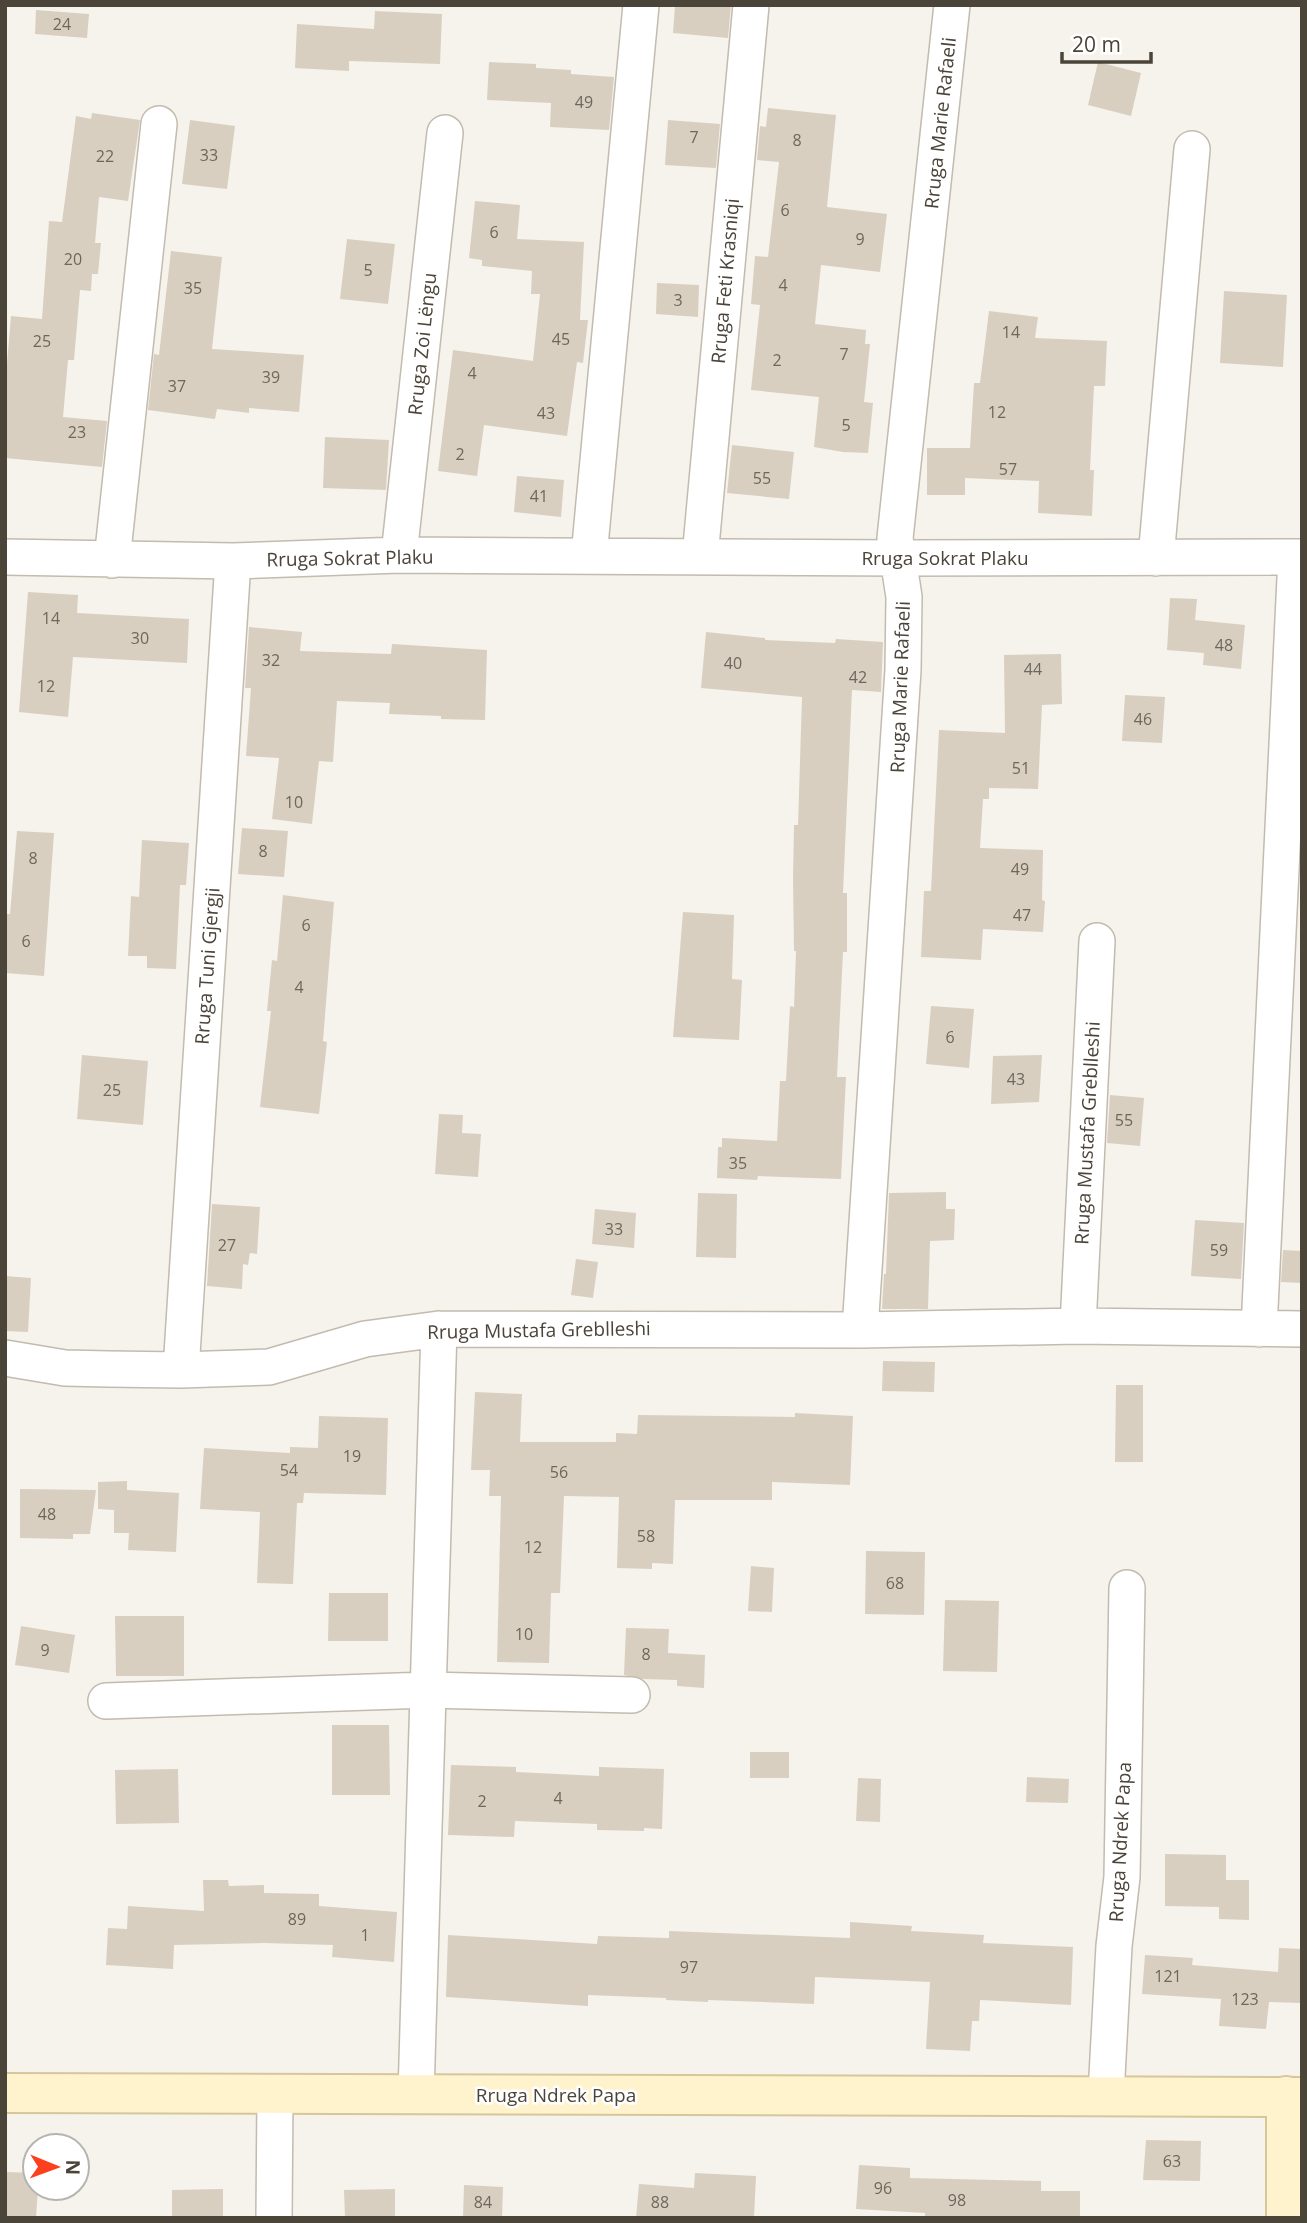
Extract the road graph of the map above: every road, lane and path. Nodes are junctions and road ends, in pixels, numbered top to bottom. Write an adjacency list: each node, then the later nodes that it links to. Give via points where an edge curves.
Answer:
1 (641, 5): 8 (street)
2 (751, 5): 10 (street, Rruga Feti Krasniqi)
3 (952, 5): 12 (street, Rruga Marie Rafaeli, via 895,538)
4 (159, 124): 14 (street)
5 (445, 133): 7 (street, Rruga Zoi Lëngu)
6 (1192, 149): 13 (street)
7 (399, 555): 8 (street, Rruga Sokrat Plaku); 15 (street, Rruga Sokrat Plaku)
8 (589, 556): 10 (street, Rruga Sokrat Plaku)
9 (5, 557): 14 (street, Rruga Sokrat Plaku)
10 (700, 557): 12 (street, Rruga Sokrat Plaku)
11 (1299, 557): 13 (street, Rruga Sokrat Plaku); 20 (street)
12 (898, 558): 13 (street, Rruga Sokrat Plaku); 19 (street, Rruga Marie Rafaeli, via 904,597 903,670)
13 (1156, 558)
14 (112, 560): 15 (street, Rruga Sokrat Plaku)
15 (233, 561): 23 (street, Rruga Tuni Gjergji)
16 (1097, 941): 17 (street, Rruga Mustafa Greblleshi)
17 (1078, 1326): 19 (street, Rruga Mustafa Greblleshi); 20 (street, Rruga Mustafa Greblleshi)
18 (439, 1329): 19 (street, Rruga Mustafa Greblleshi); 23 (street, Rruga Mustafa Greblleshi, via 365,1339 270,1367); 25 (street)
19 (860, 1329)
20 (1259, 1329): 21 (street, Rruga Mustafa Greblleshi)
21 (1302, 1329)
22 (5, 1358): 23 (street, Rruga Mustafa Greblleshi, via 65,1368)
23 (181, 1370)
24 (1127, 1588): 31 (street, Rruga Ndrek Papa, via 1122,1877)
25 (427, 1690): 26 (street); 27 (street); 29 (street)
26 (632, 1695)
27 (106, 1701)
28 (5, 2093): 30 (street, Rruga Ndrek Papa)
29 (416, 2094): 30 (street, Rruga Ndrek Papa); 31 (street, Rruga Ndrek Papa)
30 (275, 2095): 33 (street)
31 (1106, 2095): 32 (street, Rruga Ndrek Papa)
32 (1294, 2096): 34 (street)
33 (274, 2218)
34 (1286, 2218)

